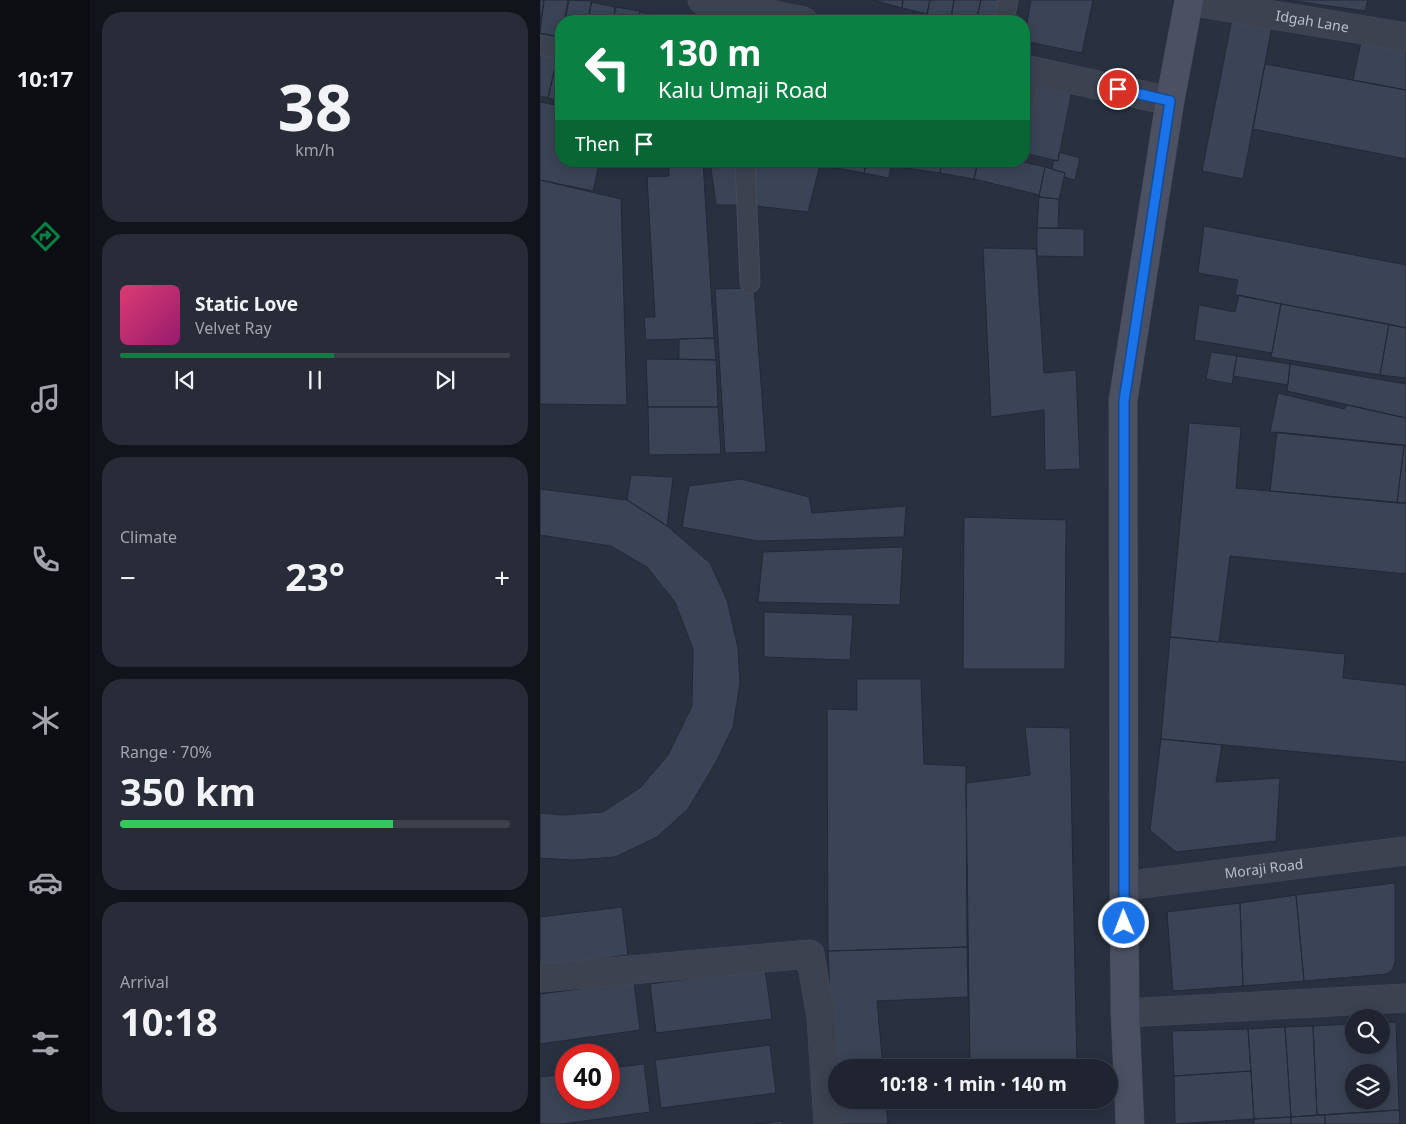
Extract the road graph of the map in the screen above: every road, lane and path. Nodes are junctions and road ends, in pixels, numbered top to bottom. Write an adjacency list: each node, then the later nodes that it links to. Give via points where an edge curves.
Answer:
1 (702, 0): 4 (street)
2 (1008, 0): 5 (lane)
3 (1189, 0): 6 (street, Idgah Lane); 10 (street)
4 (774, 15)
5 (1005, 15)
6 (1406, 37)
7 (540, 45): 8 (lane)
8 (555, 48)
9 (1030, 70): 10 (street)
10 (1170, 101): 14 (street, via 1124,401)
11 (745, 167): 12 (lane)
12 (750, 283)
13 (1406, 850): 14 (street, Moraji Road)
14 (1124, 886): 17 (street)
15 (540, 978): 18 (street, via 810,954 821,1017)
16 (1406, 998): 17 (street)
17 (1125, 1013): 19 (street)
18 (828, 1124)
19 (1130, 1124)

